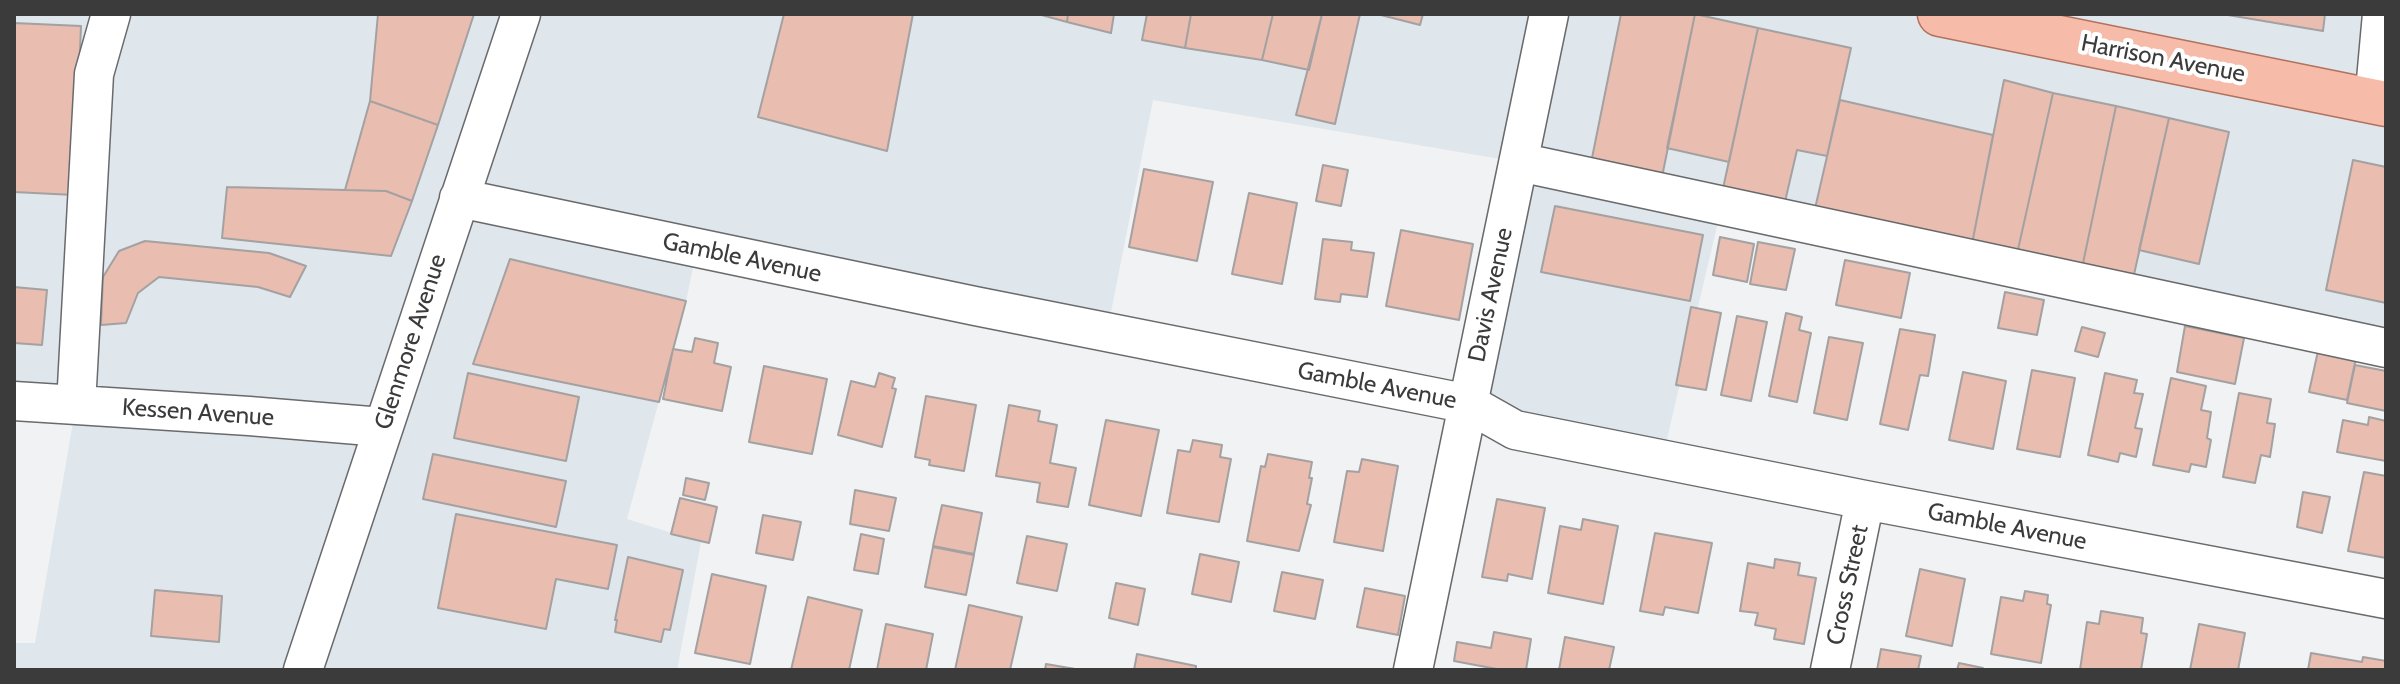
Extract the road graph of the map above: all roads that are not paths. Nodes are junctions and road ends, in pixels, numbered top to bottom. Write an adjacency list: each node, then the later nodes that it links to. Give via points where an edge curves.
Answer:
1 (111, 14): 13 (street, via 94,74)
2 (521, 14): 9 (street, Glenmore Avenue)
3 (1549, 14): 8 (street, Davis Avenue)
4 (1940, 14): 6 (main road, Harrison Avenue)
5 (2382, 14): 7 (street)
6 (2058, 26): 7 (main road, Harrison Avenue)
7 (2380, 103)
8 (1519, 162): 10 (street); 12 (street, Davis Avenue)
9 (459, 198): 12 (street, Gamble Avenue); 14 (street, Glenmore Avenue)
10 (2386, 348)
11 (14, 401): 13 (street, Kessen Avenue)
12 (1469, 404): 15 (street, Gamble Avenue, via 1515,430); 18 (street, Davis Avenue)
13 (76, 405): 14 (street, Kessen Avenue)
14 (382, 427): 17 (street, Glenmore Avenue)
15 (1865, 500): 16 (street, Gamble Avenue); 19 (street, Cross Street)
16 (2386, 599)
17 (315, 668)
18 (1413, 670)
19 (1830, 670)

